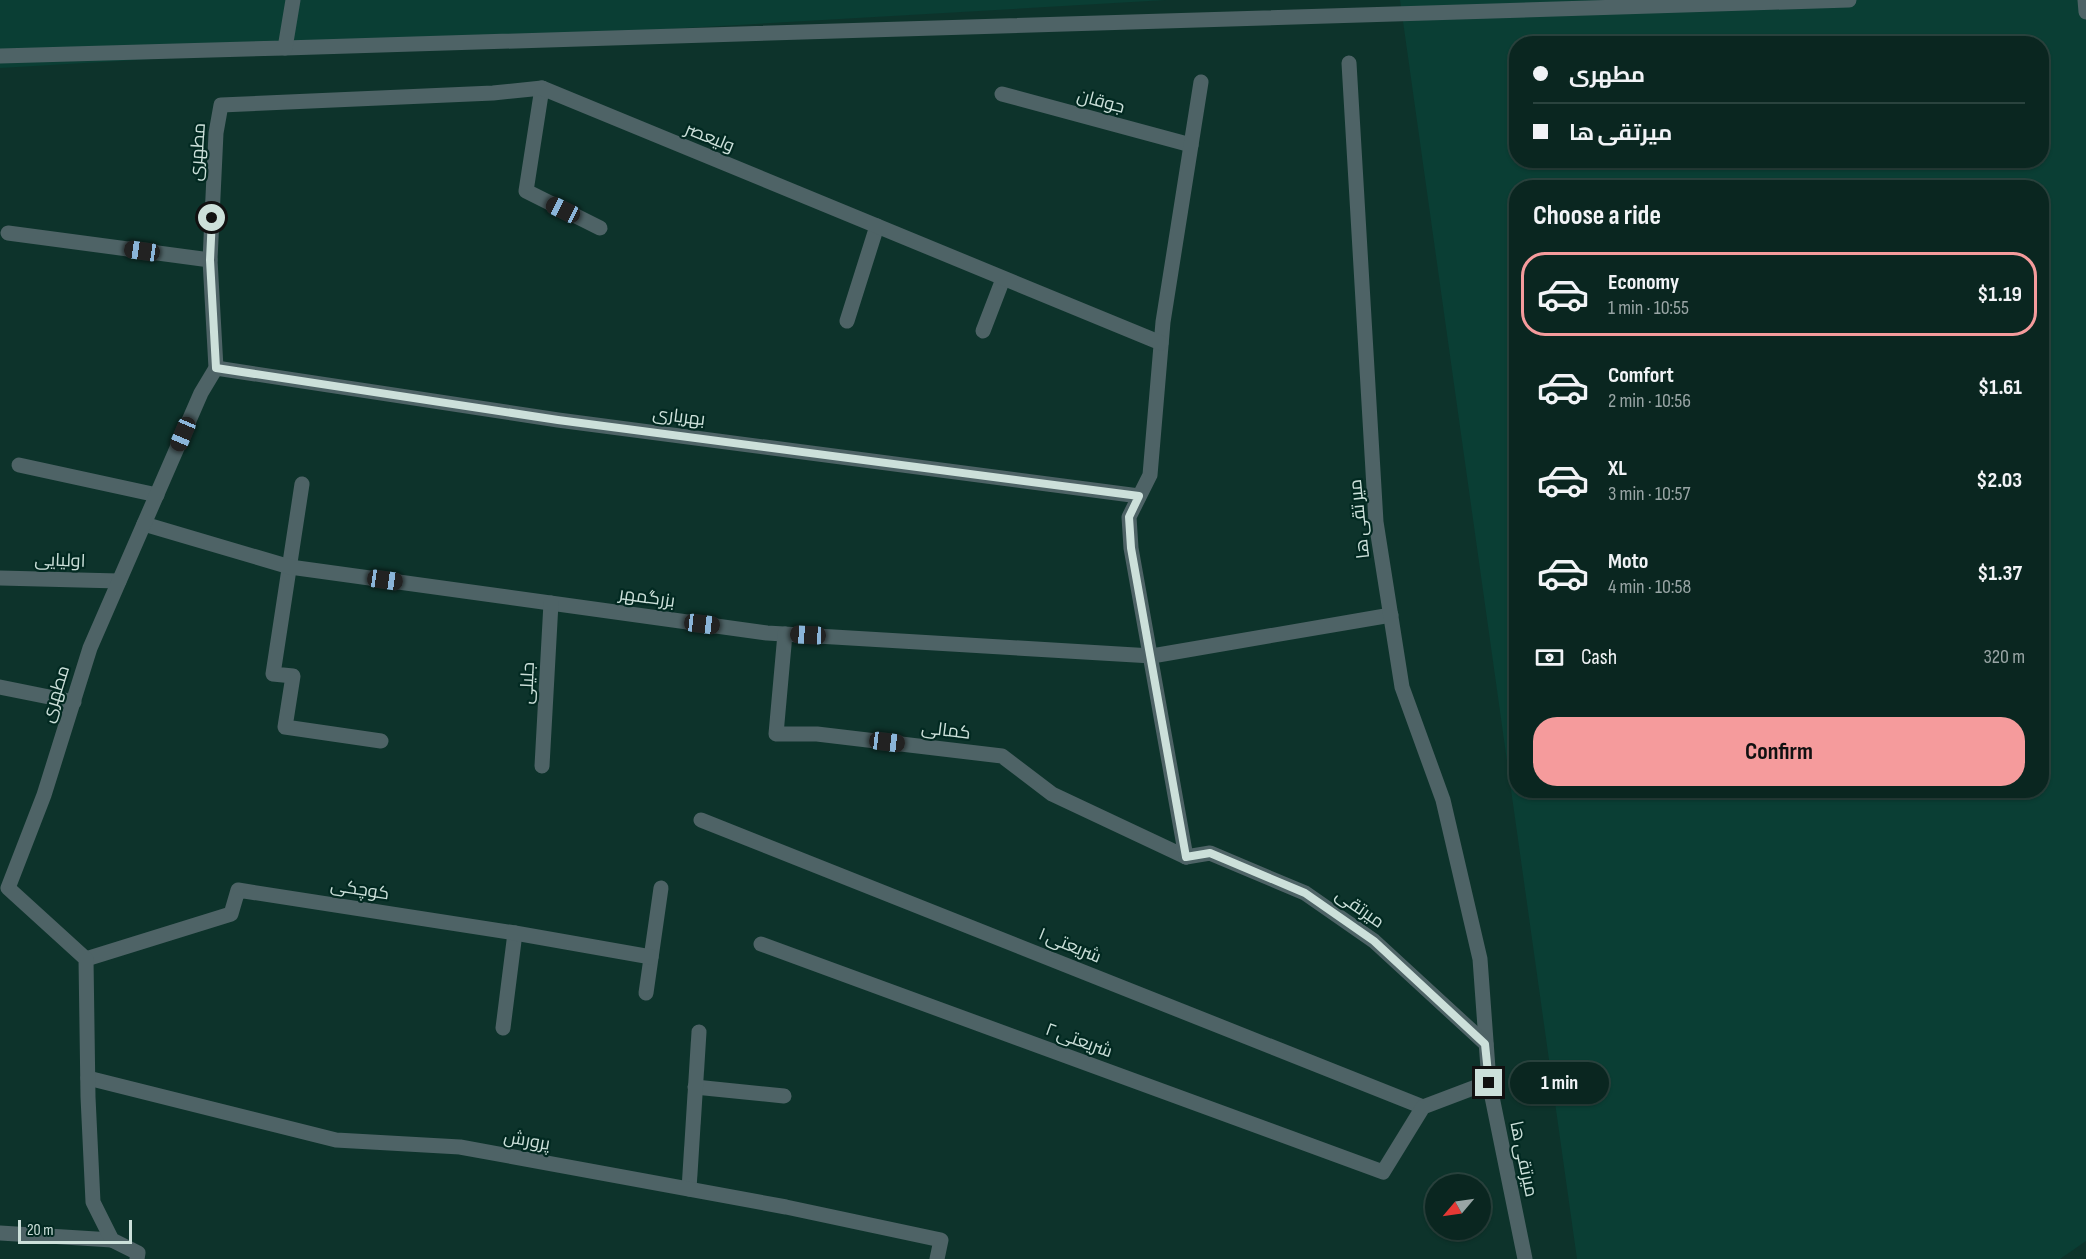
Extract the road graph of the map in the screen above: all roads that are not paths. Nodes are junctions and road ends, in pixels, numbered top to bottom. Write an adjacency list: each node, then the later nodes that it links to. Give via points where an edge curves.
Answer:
1 (293, 0): 5 (street)
2 (1849, 0): 5 (street)
3 (2085, 0): 4 (street)
4 (2086, 12)
5 (285, 48): 6 (street)
6 (0, 56)
7 (1349, 63): 31 (street, میر تقی ها, via 1376,522)
8 (1201, 82): 12 (street)
9 (542, 88): 11 (street, ولیعصر); 13 (street, ولیعصر); 14 (street, via 526,191)
10 (1002, 94): 12 (street, جوقان)
11 (221, 105): 16 (street, مطهری, via 216,133)
12 (1191, 145): 20 (street)
13 (877, 226): 17 (street, ولیعصر); 18 (street)
14 (600, 228)
15 (8, 233): 16 (street)
16 (210, 260): 21 (street, مطهری)
17 (1003, 279): 19 (street); 20 (street, ولیعصر)
18 (847, 321)
19 (982, 331)
20 (1161, 343): 25 (street, via 1150,475)
21 (216, 368): 24 (street, مطهری, via 201,393); 25 (street, بهریاری, via 558,420)
22 (19, 465): 24 (street)
23 (302, 484): 27 (street)
24 (157, 495): 26 (street, مطهری)
25 (1139, 496): 33 (street, via 1129,517 1131,548)
26 (144, 524): 27 (street, بزرگمهر); 29 (street, مطهری)
27 (290, 567): 30 (street, بزرگمهر); 36 (street, via 273,674 293,676 285,727)
28 (0, 578): 29 (street, اولیایی)
29 (119, 581): 35 (street, مطهری, via 90,648)
30 (551, 603): 32 (street, بزرگمهر); 37 (street, جلیلی)
31 (1391, 615): 33 (street, بزرگمهر); 45 (street, میر تقی ها, via 1402,687 1443,800)
32 (785, 634): 33 (street, بزرگمهر); 39 (street, کمالی, via 776,734 817,734 1002,756 1052,794)
33 (1152, 656): 39 (street)
34 (0, 687): 35 (street)
35 (74, 702): 44 (street, مطهری, via 8,888)
36 (381, 741)
37 (542, 766)
38 (701, 820): 54 (street, شریعتی ۱)
39 (1186, 857): 49 (street, میرتقی, via 1210,853 1305,893 1374,941)
40 (661, 888): 43 (street)
41 (515, 933): 43 (street, کوچکی); 44 (street, کوچکی, via 238,890 231,914); 47 (street)
42 (761, 944): 54 (street, شریعتی ۲, via 1383,1172)
43 (651, 957): 46 (street)
44 (86, 959): 50 (street)
45 (1480, 959): 49 (street, میرتقی ها)
46 (646, 993)
47 (503, 1028)
48 (699, 1032): 52 (street)
49 (1485, 1044): 51 (street, میرتقی ها)
50 (88, 1078): 55 (street, پرورش, via 336,1140 460,1147); 57 (street, via 93,1202)
51 (1489, 1083): 54 (street); 60 (street, میرتقی ها)
52 (695, 1086): 53 (street); 55 (street)
53 (784, 1096)
54 (1423, 1107)
55 (689, 1189): 59 (street, پرورش, via 941,1240)
56 (0, 1233): 57 (street)
57 (112, 1240): 58 (street, via 138,1253)
58 (137, 1259)
59 (938, 1259)
60 (1525, 1259)

